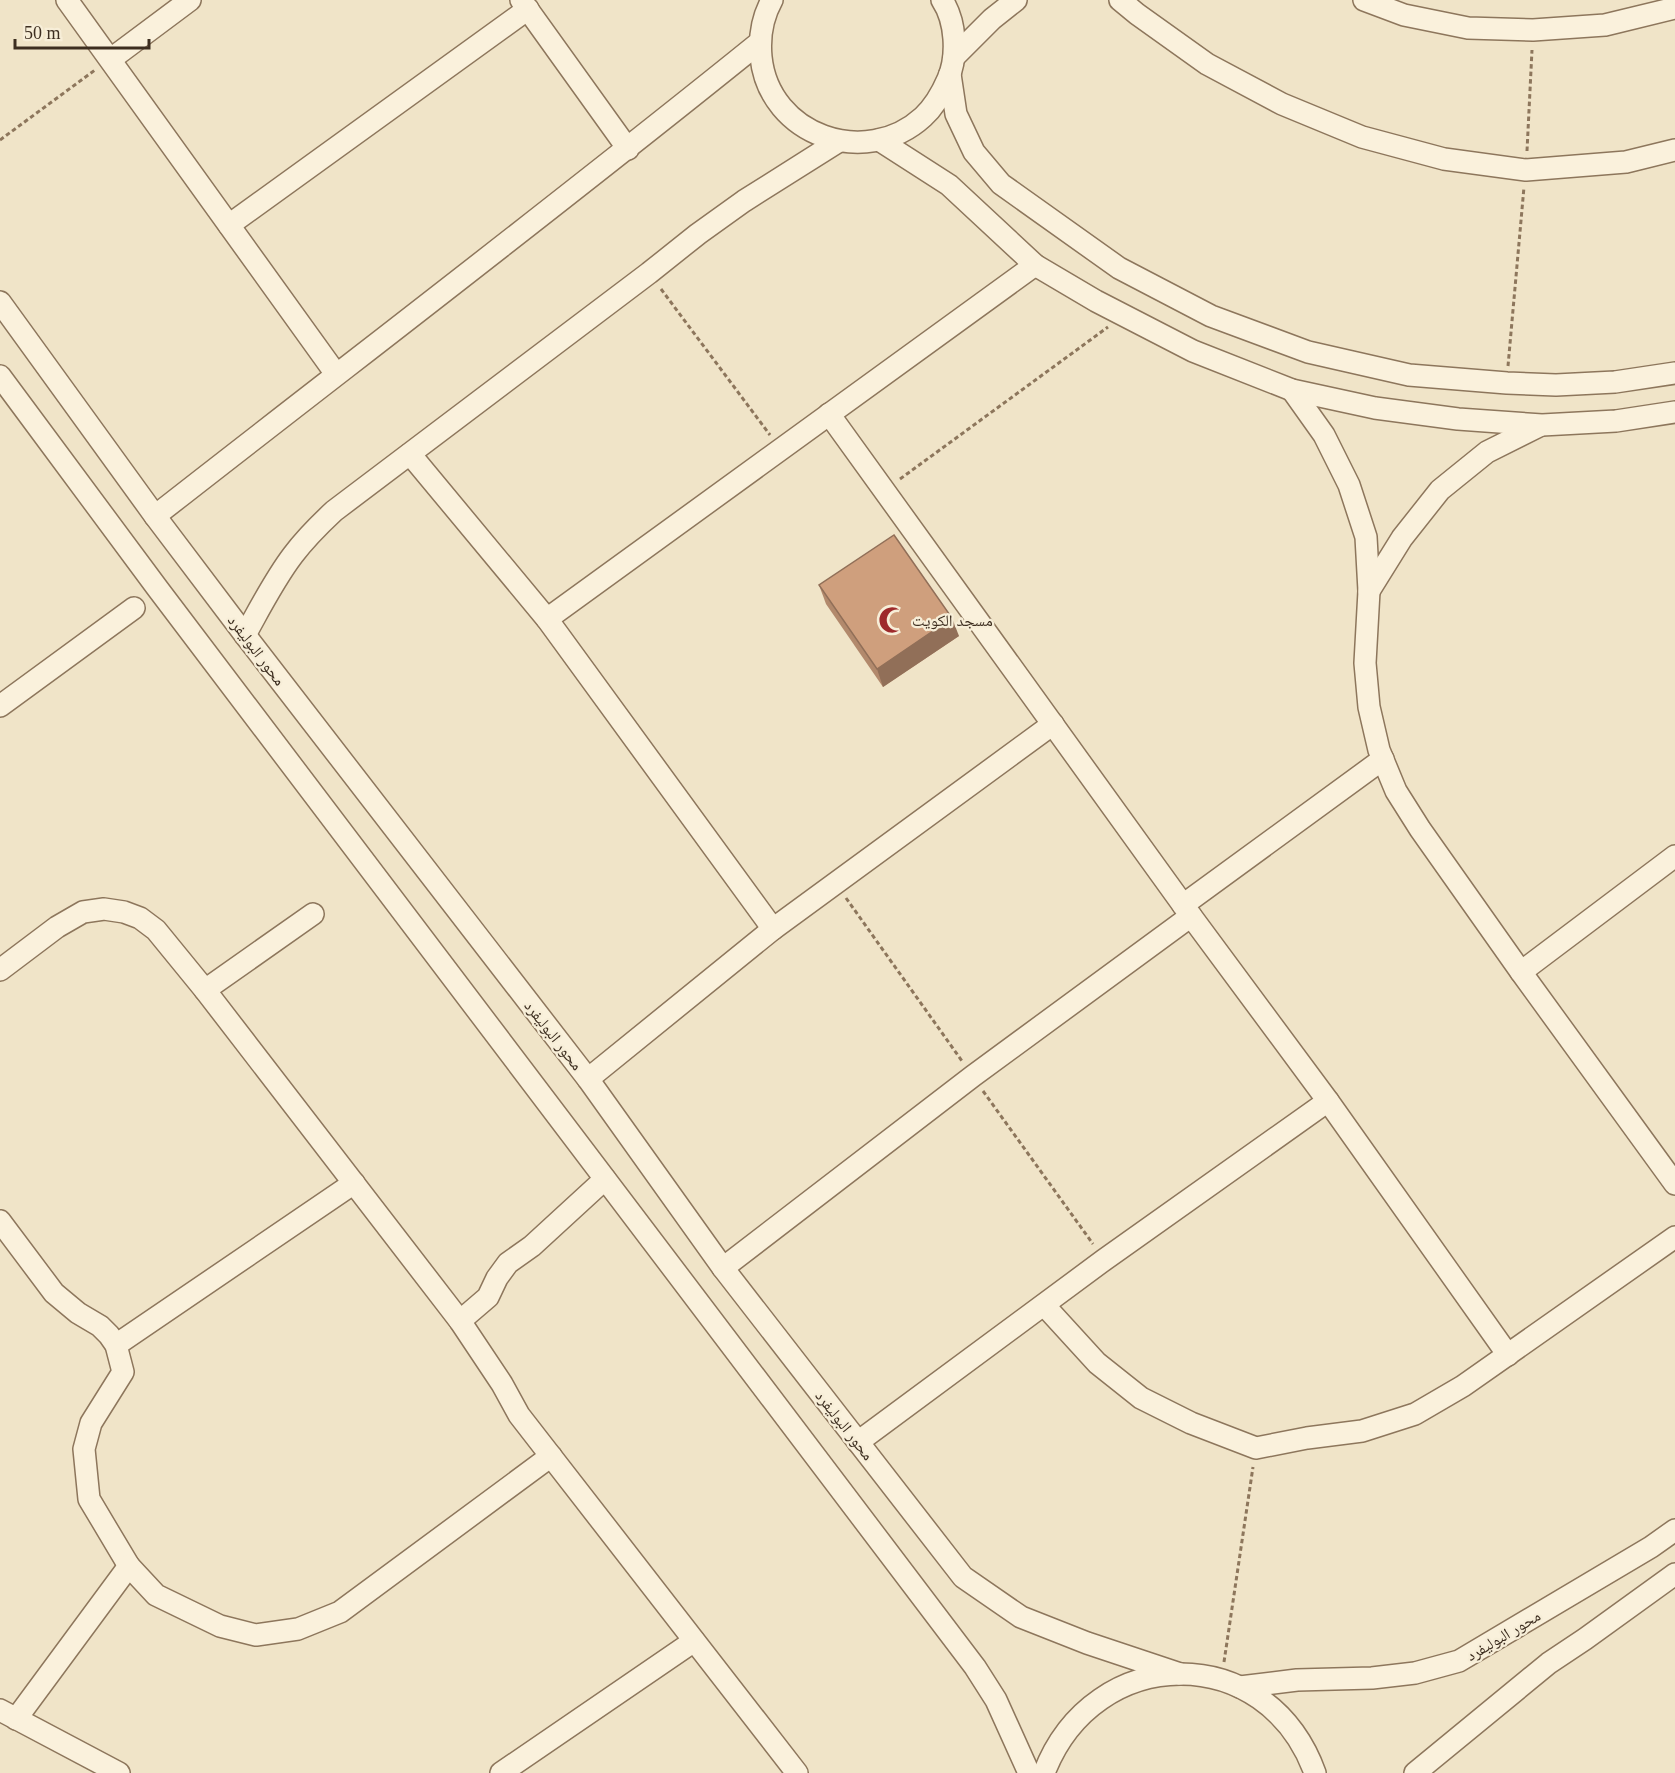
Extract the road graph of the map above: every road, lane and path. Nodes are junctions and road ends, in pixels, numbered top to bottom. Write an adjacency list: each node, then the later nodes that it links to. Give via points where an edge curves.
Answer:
1 (67, 0): 12 (street)
2 (190, 0): 12 (street)
3 (942, 0): 13 (street, via 953,30)
4 (1016, 0): 13 (street, via 992,20)
5 (1120, 0): 19 (street, via 1207,64 1282,104 1362,137 1444,159)
6 (1364, 0): 10 (street, via 1404,15 1468,28)
7 (768, 3): 11 (street)
8 (524, 4): 17 (street); 20 (street)
9 (1675, 8): 10 (street, via 1605,25)
10 (1533, 30): 19 (path)
11 (760, 42): 16 (street, via 763,69 773,95 790,116 812,132); 17 (street)
12 (111, 59): 14 (path); 20 (street)
13 (952, 66): 15 (street, via 940,97 924,117 903,132); 28 (street, via 956,114 974,152 1001,184 1119,268 1211,316 1308,352 1409,375)
14 (0, 140)
15 (879, 140): 16 (street); 21 (street, via 948,185)
16 (839, 141): 22 (street, via 726,214)
17 (628, 149): 26 (street)
18 (1675, 150): 19 (street, via 1626,162)
19 (1526, 170): 28 (path)
20 (229, 225): 26 (street)
21 (1035, 265): 24 (street); 31 (street)
22 (649, 273): 33 (path); 34 (street)
23 (0, 302): 36 (street, محور البوليفرد)
24 (1124, 316): 29 (street, via 1192,351); 35 (path)
25 (1675, 373): 28 (street, via 1615,382)
26 (336, 374): 36 (street)
27 (0, 376): 53 (street)
28 (1507, 384)
29 (1292, 390): 32 (street, via 1375,408); 37 (street, via 1324,435 1349,485 1366,537)
30 (1675, 412): 32 (street, via 1616,421)
31 (829, 414): 33 (street); 35 (street)
32 (1542, 425): 37 (street, via 1487,452 1440,490 1402,538)
33 (781, 449): 39 (street)
34 (410, 454): 39 (street); 40 (street, via 312,532 276,580)
35 (884, 491): 42 (street)
36 (155, 516): 40 (street, محور البوليفرد)
37 (1369, 591): 43 (street, via 1365,663 1369,707)
38 (134, 608): 41 (street)
39 (547, 619): 47 (street)
40 (245, 635): 51 (street, محور البوليفرد)
41 (0, 706)
42 (1053, 724): 45 (street); 47 (street)
43 (1383, 759): 45 (street); 49 (street, via 1396,791 1420,829)
44 (1675, 856): 49 (street)
45 (1187, 910): 52 (street); 58 (street)
46 (313, 914): 50 (street)
47 (773, 929): 51 (street)
48 (0, 970): 50 (street, via 57,927 84,912 104,909 140,918 156,930)
49 (1521, 972): 55 (street)
50 (205, 990): 54 (street)
51 (588, 1079): 58 (street, محور البوليفرد)
52 (1328, 1101): 59 (street); 62 (street)
53 (605, 1179): 60 (street, via 508,1263 488,1297); 76 (street, via 975,1667 996,1700)
54 (354, 1183): 60 (street); 61 (street)
55 (1675, 1184)
56 (0, 1221): 61 (street, via 54,1293 100,1326)
57 (1675, 1237): 62 (street)
58 (723, 1269): 63 (street, محور البوليفرد)
59 (1044, 1305): 63 (street); 64 (street, via 1098,1363 1141,1398)
60 (459, 1321): 65 (street)
61 (116, 1345): 67 (street, via 123,1372 91,1423 84,1458 89,1499)
62 (1508, 1355): 64 (street, via 1415,1414 1362,1431)
63 (858, 1442): 70 (street, محور البوليفرد, via 963,1577 1021,1617)
64 (1256, 1448): 71 (path)
65 (551, 1456): 67 (street, via 340,1612 298,1629 256,1635 220,1626 156,1595); 69 (street)
66 (1675, 1530): 71 (street, محور البوليفرد, via 1459,1661 1415,1673 1372,1678)
67 (129, 1566): 72 (street)
68 (1675, 1574): 79 (street, via 1549,1663)
69 (694, 1641): 74 (street); 75 (street)
70 (1180, 1674): 71 (street); 77 (street, via 1140,1680 1103,1696 1066,1731)
71 (1230, 1684): 78 (street, via 1265,1703 1288,1723 1310,1757)
72 (8, 1714): 73 (street)
73 (119, 1773)
74 (501, 1773)
75 (797, 1773)
76 (1029, 1773)
77 (1044, 1773)
78 (1315, 1773)
79 (1415, 1773)

